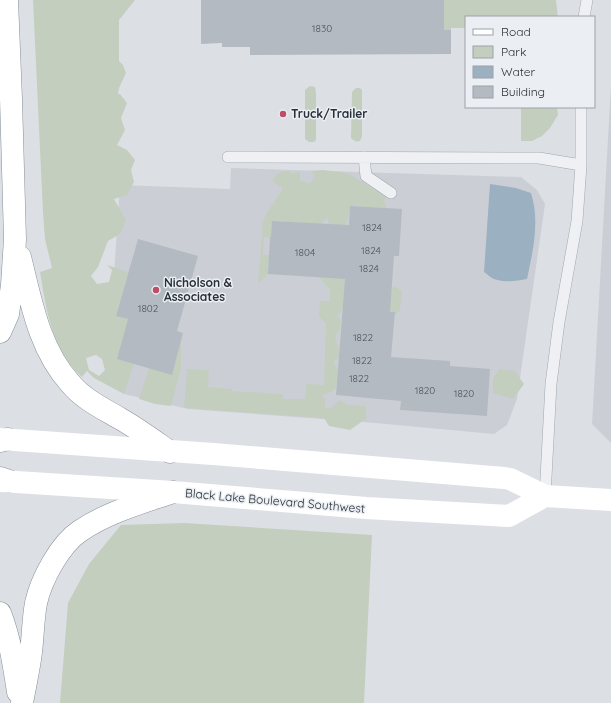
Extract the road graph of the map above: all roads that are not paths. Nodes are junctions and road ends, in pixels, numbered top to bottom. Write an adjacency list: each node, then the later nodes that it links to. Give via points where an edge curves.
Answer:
1 (7, 0): 9 (main road)
2 (587, 0): 3 (lane)
3 (584, 16)
4 (581, 108): 7 (lane)
5 (228, 157): 6 (lane)
6 (364, 157): 7 (lane, via 539,158); 8 (lane, via 366,176)
7 (581, 165): 15 (lane, via 577,220 551,384)
8 (391, 193)
9 (15, 239): 10 (main road, via 8,314); 12 (main road, via 36,321 49,353 60,371 85,398)
10 (0, 332)
11 (3, 440): 12 (main road)
12 (170, 452): 15 (main road, via 504,478)
13 (3, 480): 14 (main road, Black Lake Boulevard Southwest)
14 (173, 492): 15 (main road, Black Lake Boulevard Southwest, via 366,508 509,516); 18 (main road, via 102,518 78,532 63,547 43,581 36,603 31,651)
15 (545, 496): 16 (main road)
16 (611, 500)
17 (0, 613): 18 (main road, via 13,658)
18 (21, 703)

